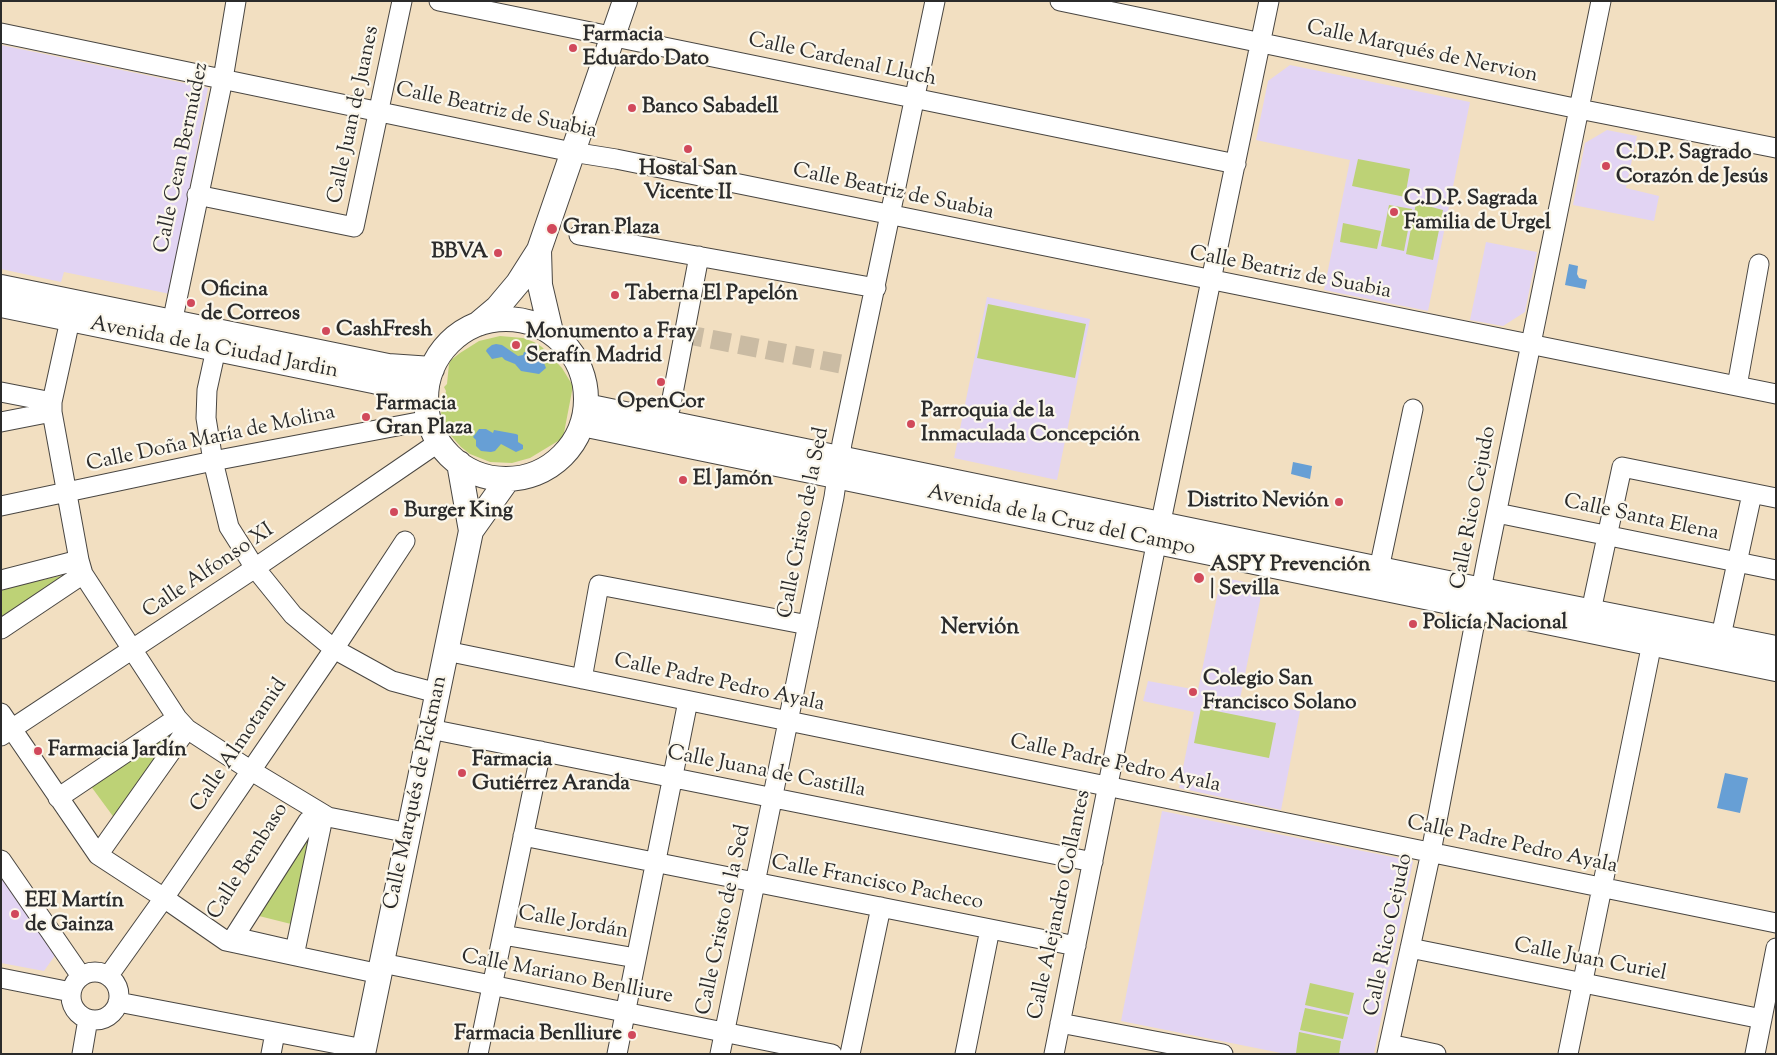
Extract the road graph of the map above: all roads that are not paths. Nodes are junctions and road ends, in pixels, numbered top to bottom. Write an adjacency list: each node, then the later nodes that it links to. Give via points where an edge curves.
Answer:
1 (236, 1): 12 (street, Calle Cean Bermúdez)
2 (402, 1): 15 (street, Calle Juan de Juanes)
3 (439, 1): 10 (street, Calle Cardenal Lluch)
4 (625, 1): 10 (main road)
5 (935, 1): 13 (street, Calle Cristo de la Sed)
6 (1060, 1): 11 (street, Calle Marqués de Nervion)
7 (1269, 1): 11 (street, Calle Alejandro Collantes)
8 (1601, 1): 14 (street, Calle Rico Cejudo)
9 (1, 33): 12 (street, Calle Beatriz de Suabia)
10 (613, 36): 13 (street, Calle Cardenal Lluch); 17 (main road)
11 (1260, 42): 14 (street, Calle Marqués de Nervion); 18 (street, Calle Alejandro Collantes)
12 (223, 79): 15 (street, Calle Beatriz de Suabia); 19 (street, Calle Cean Bermúdez)
13 (915, 98): 18 (street, Calle Cardenal Lluch); 20 (street, Calle Cristo de la Sed)
14 (1579, 110): 16 (street, Calle Marqués de Nervion); 33 (street, Calle Rico Cejudo)
15 (380, 111): 17 (street, Calle Beatriz de Suabia); 19 (street, Calle Juan de Juanes, via 354,227)
16 (1776, 148)
17 (572, 152): 20 (street, Calle Beatriz de Suabia); 22 (main road)
18 (1236, 164): 25 (street, Calle Alejandro Collantes)
19 (197, 195): 30 (street, Calle Cean Bermúdez)
20 (891, 215): 25 (street, Calle Beatriz de Suabia); 27 (street, Calle Cristo de la Sed)
21 (579, 235): 23 (street)
22 (539, 250): 31 (main road, via 518,284); 32 (main road, via 540,285)
23 (699, 256): 27 (street); 41 (street)
24 (1759, 264): 36 (street)
25 (1212, 281): 33 (street, Calle Beatriz de Suabia); 57 (street, Calle Alejandro Collantes)
26 (1, 287): 30 (main road, Avenida de la Ciudad Jardin)
27 (876, 288): 49 (street, Calle Cristo de la Sed)
28 (1, 305): 29 (main road, Avenida de la Ciudad Jardin)
29 (70, 320): 34 (main road, Avenida de la Ciudad Jardin); 40 (street)
30 (172, 323): 35 (main road, Avenida de la Ciudad Jardin, via 388,366)
31 (478, 324): 32 (main road, via 515,319); 35 (main road, via 449,343)
32 (550, 332): 43 (main road, via 569,349 579,366 585,386)
33 (1531, 345): 36 (street, Calle Beatriz de Suabia); 55 (street, Calle Rico Cejudo)
34 (216, 349): 39 (main road, Avenida de la Ciudad Jardin); 47 (street, via 207,390 206,418)
35 (432, 369): 39 (main road)
36 (1737, 386): 38 (street, Calle Beatriz de Suabia)
37 (1, 392): 40 (street)
38 (1776, 394)
39 (426, 395): 44 (main road)
40 (52, 407): 45 (street); 51 (street)
41 (670, 409)
42 (1413, 409): 63 (street)
43 (584, 415): 49 (main road, Avenida de la Cruz del Campo); 50 (main road, via 563,455 541,471)
44 (429, 420): 46 (main road); 47 (street, Calle Doña María de Molina)
45 (1, 422)
46 (439, 442): 48 (main road); 62 (street, Calle Alfonso XI)
47 (213, 461): 51 (street, Calle Doña María de Molina); 62 (street, via 229,527)
48 (459, 463): 50 (main road, via 482,475); 56 (main road)
49 (839, 467): 57 (main road, Avenida de la Cruz del Campo); 68 (street, Calle Cristo de la Sed)
50 (508, 479): 56 (main road)
51 (66, 493): 54 (street, Calle Doña María de Molina); 61 (street)
52 (1752, 494): 53 (street); 58 (street, via 1622,467); 60 (street)
53 (1776, 498)
54 (1, 506)
55 (1497, 513): 58 (street, Calle Santa Elena); 66 (street, Calle Rico Cejudo)
56 (471, 531): 75 (main road, Calle Marqués de Pickman)
57 (1159, 533): 63 (main road, Avenida de la Cruz del Campo); 66 (main road, Avenida de la Cruz del Campo); 88 (street, Calle Alejandro Collantes)
58 (1607, 536): 60 (street, Calle Santa Elena); 67 (street)
59 (405, 540): 73 (street, Calle Almotamid)
60 (1737, 562): 64 (street, Calle Santa Elena); 70 (street)
61 (81, 567): 65 (street); 69 (street); 74 (street)
62 (255, 568): 73 (street, via 293,616); 74 (street, Calle Alfonso XI)
63 (1379, 569): 66 (main road, Avenida de la Cruz del Campo)
64 (1776, 570)
65 (1, 580)
66 (1480, 599): 67 (main road, Avenida de la Cruz del Campo); 71 (main road, Avenida de la Cruz del Campo); 95 (street, Calle Rico Cejudo)
67 (1591, 611): 70 (main road, Avenida de la Cruz del Campo)
68 (808, 625): 77 (street, via 599,584); 81 (street, Calle Cristo de la Sed)
69 (1, 629)
70 (1721, 636): 72 (main road, Avenida de la Cruz del Campo)
71 (1652, 643): 76 (main road, Avenida de la Cruz del Campo); 101 (street)
72 (1776, 648)
73 (334, 649): 78 (street, via 392,681); 86 (street, Calle Almotamid)
74 (132, 650): 82 (street); 84 (street, Calle Alfonso XI)
75 (446, 651): 77 (street, Calle Padre Pedro Ayala); 78 (main road, Calle Marqués de Pickman)
76 (1776, 669)
77 (582, 679): 79 (street, Calle Padre Pedro Ayala)
78 (438, 693): 83 (main road, Calle Marqués de Pickman)
79 (688, 701): 81 (street, Calle Padre Pedro Ayala); 87 (street)
80 (1, 713): 84 (street)
81 (788, 721): 88 (street, Calle Padre Pedro Ayala); 89 (street, Calle Cristo de la Sed)
82 (182, 724): 86 (street); 90 (street); 96 (street)
83 (430, 728): 85 (street, Calle Juana de Castilla); 93 (main road, Calle Marqués de Pickman)
84 (6, 733): 90 (street)
85 (541, 751): 87 (street, Calle Juana de Castilla); 94 (street)
86 (250, 770): 91 (street); 102 (street, Calle Almotamid)
87 (672, 777): 89 (street, Calle Juana de Castilla); 98 (street)
88 (1108, 787): 95 (street, Calle Padre Pedro Ayala); 99 (street, Calle Alejandro Collantes)
89 (773, 797): 99 (street, Calle Juana de Castilla); 100 (street, Calle Cristo de la Sed)
90 (58, 798): 96 (street)
91 (310, 806): 92 (street); 107 (street, Calle Bembaso)
92 (324, 822): 92 (street, via 308,820 234,937 295,951); 93 (street); 111 (street)
93 (409, 833): 113 (main road, Calle Marqués de Pickman)
94 (523, 836): 98 (street, Calle Francisco Pacheco); 106 (street)
95 (1431, 852): 101 (street, Calle Padre Pedro Ayala); 109 (street, Calle Rico Cejudo)
96 (98, 855): 102 (street)
97 (1, 860): 117 (street)
98 (655, 862): 100 (street, Calle Francisco Pacheco); 112 (street)
99 (1093, 862): 108 (street, Calle Alejandro Collantes)
100 (755, 882): 103 (street, Calle Francisco Pacheco); 124 (street, Calle Cristo de la Sed)
101 (1602, 887): 104 (street, Calle Padre Pedro Ayala); 116 (street)
102 (164, 898): 107 (street); 114 (street, Calle Almotamid)
103 (881, 908): 105 (street, Calle Francisco Pacheco); 134 (street)
104 (1776, 923)
105 (990, 929): 108 (street, Calle Francisco Pacheco); 135 (street)
106 (502, 935): 112 (street, Calle Jordán); 118 (street)
107 (226, 941): 111 (street, Calle Mariano Benlliure)
108 (1076, 946): 123 (street, Calle Alejandro Collantes)
109 (1410, 948): 116 (street, Calle Juan Curiel); 126 (street, Calle Rico Cejudo)
110 (1776, 948): 122 (street)
111 (299, 957): 113 (street, Calle Mariano Benlliure)
112 (636, 958): 120 (street)
113 (381, 969): 118 (street, Calle Mariano Benlliure); 127 (main road, Calle Marqués de Pickman)
114 (109, 975): 117 (street, via 94,971); 119 (street, via 118,987)
115 (1, 978): 117 (street)
116 (1582, 982): 122 (street, Calle Juan Curiel); 139 (street)
117 (76, 984): 121 (street, via 71,999 77,1012)
118 (492, 985): 120 (street, Calle Mariano Benlliure); 130 (street)
119 (118, 1002): 121 (street, via 110,1015 103,1019); 125 (street)
120 (625, 1012): 124 (street, Calle Mariano Benlliure); 131 (street)
121 (88, 1019): 128 (street)
122 (1762, 1019): 140 (street)
123 (1060, 1023): 136 (street, Calle Alejandro Collantes); 137 (street)
124 (725, 1032): 132 (street, Calle Cristo de la Sed); 133 (street, Calle Mariano Benlliure)
125 (275, 1033): 127 (street); 129 (street)
126 (1388, 1049): 138 (street)
127 (364, 1052)
128 (82, 1054)
129 (271, 1054)
130 (478, 1054)
131 (617, 1054)
132 (720, 1054)
133 (832, 1054)
134 (850, 1054)
135 (965, 1054)
136 (1054, 1054)
137 (1223, 1054)
138 (1436, 1054)
139 (1568, 1054)
140 (1755, 1054)

